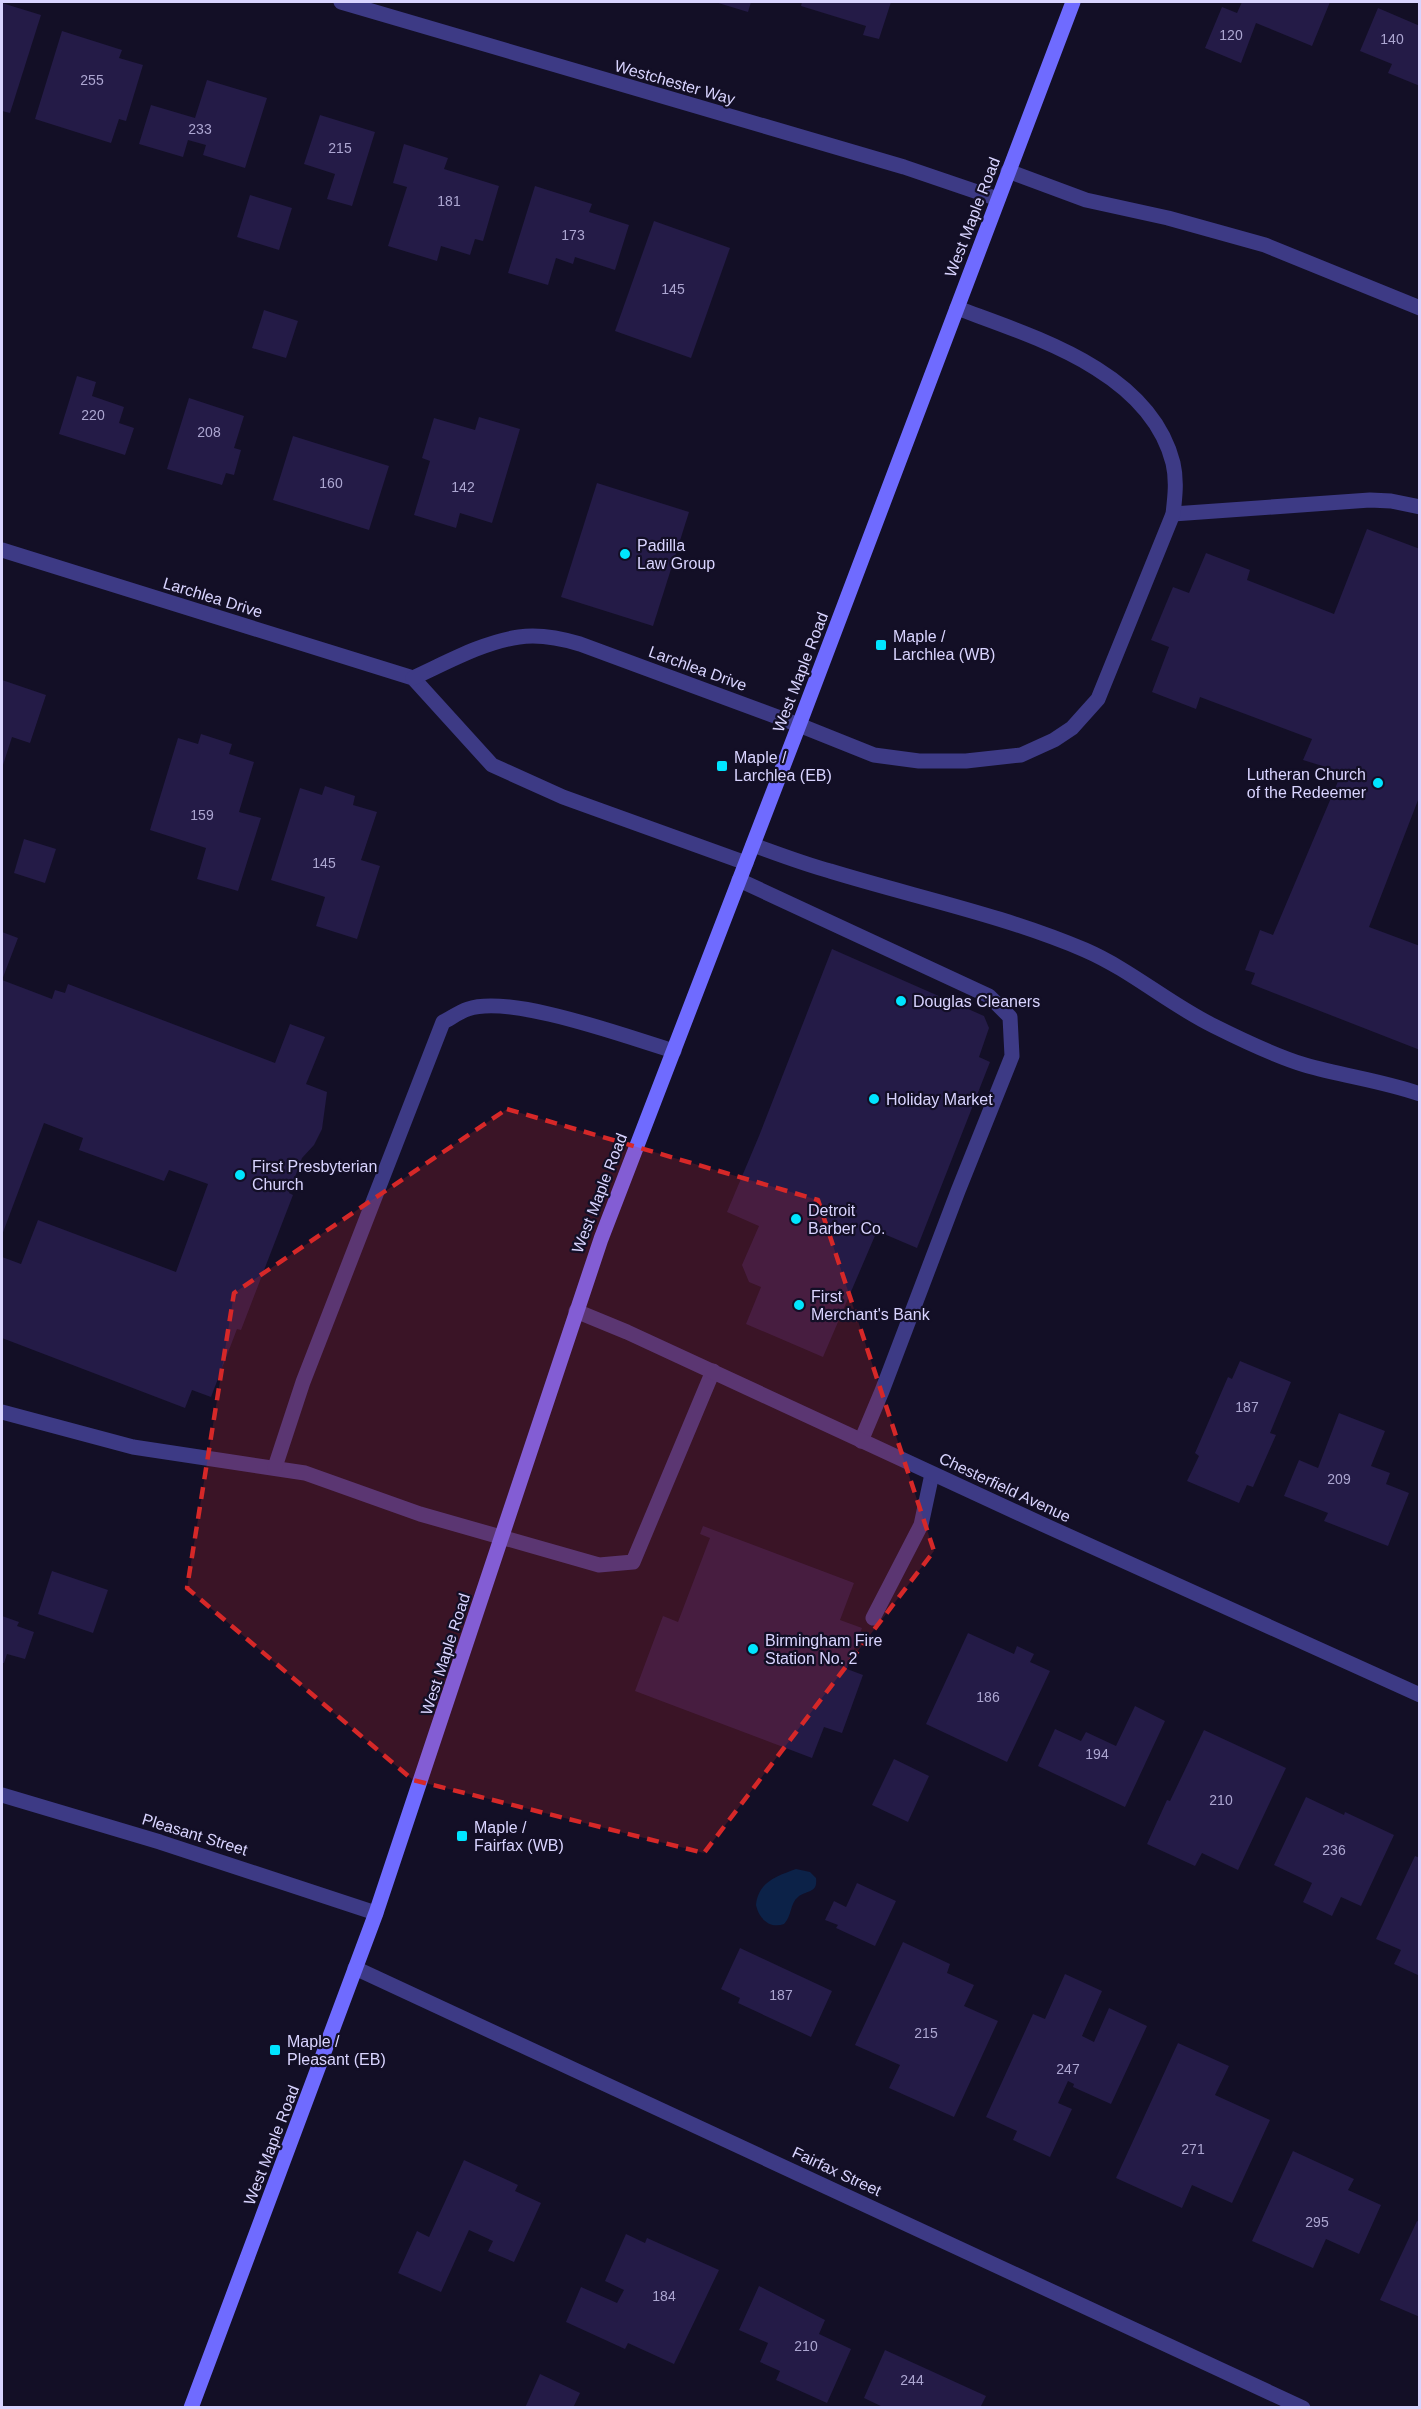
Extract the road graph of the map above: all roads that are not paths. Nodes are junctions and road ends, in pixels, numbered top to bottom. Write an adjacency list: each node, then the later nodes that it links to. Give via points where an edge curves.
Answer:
1 (341, 2): 4 (street, Westchester Way, via 904,167)
2 (1073, 2): 3 (main road, West Maple Road)
3 (1008, 171): 4 (main road, West Maple Road); 6 (street, via 1086,200 1265,245)
4 (998, 199): 5 (main road, West Maple Road)
5 (957, 308): 8 (street, Larchlea Drive, via 1059,347 1136,399 1163,439 1173,463); 11 (main road, West Maple Road)
6 (1419, 308)
7 (1419, 507): 8 (street, via 1370,500)
8 (1173, 514): 11 (street, Larchlea Drive, via 1098,699 1072,728 1054,740 1021,755 920,761 874,755)
9 (2, 550): 10 (street, Larchlea Drive)
10 (413, 678): 11 (street, Larchlea Drive, via 468,652 519,637 554,637); 13 (street, via 492,765 563,797)
11 (799, 725): 12 (main road, West Maple Road)
12 (753, 845): 13 (main road, West Maple Road); 16 (street, via 1085,950 1214,1026 1276,1053 1303,1064)
13 (746, 862): 14 (main road, West Maple Road)
14 (739, 880): 15 (main road, West Maple Road); 20 (street, via 989,996 1010,1017 1012,1056)
15 (674, 1051): 17 (main road, West Maple Road); 21 (street, via 508,1006 469,1009 443,1022 303,1382)
16 (1419, 1094)
17 (576, 1311): 18 (street, Chesterfield Avenue); 23 (main road, West Maple Road)
18 (712, 1371): 20 (street, Chesterfield Avenue); 23 (street, via 633,1562 599,1565)
19 (2, 1412): 21 (street, via 133,1448)
20 (861, 1441): 22 (street, Chesterfield Avenue)
21 (275, 1467): 23 (street, via 305,1473)
22 (932, 1474): 24 (street, via 921,1525); 25 (street, Chesterfield Avenue)
23 (502, 1538): 27 (main road, West Maple Road)
24 (873, 1618)
25 (1419, 1695)
26 (2, 1795): 27 (street, Pleasant Street)
27 (376, 1913): 28 (main road, West Maple Road)
28 (355, 1968): 29 (main road, West Maple Road); 30 (street, Fairfax Street)
29 (191, 2408)
30 (1303, 2408)

